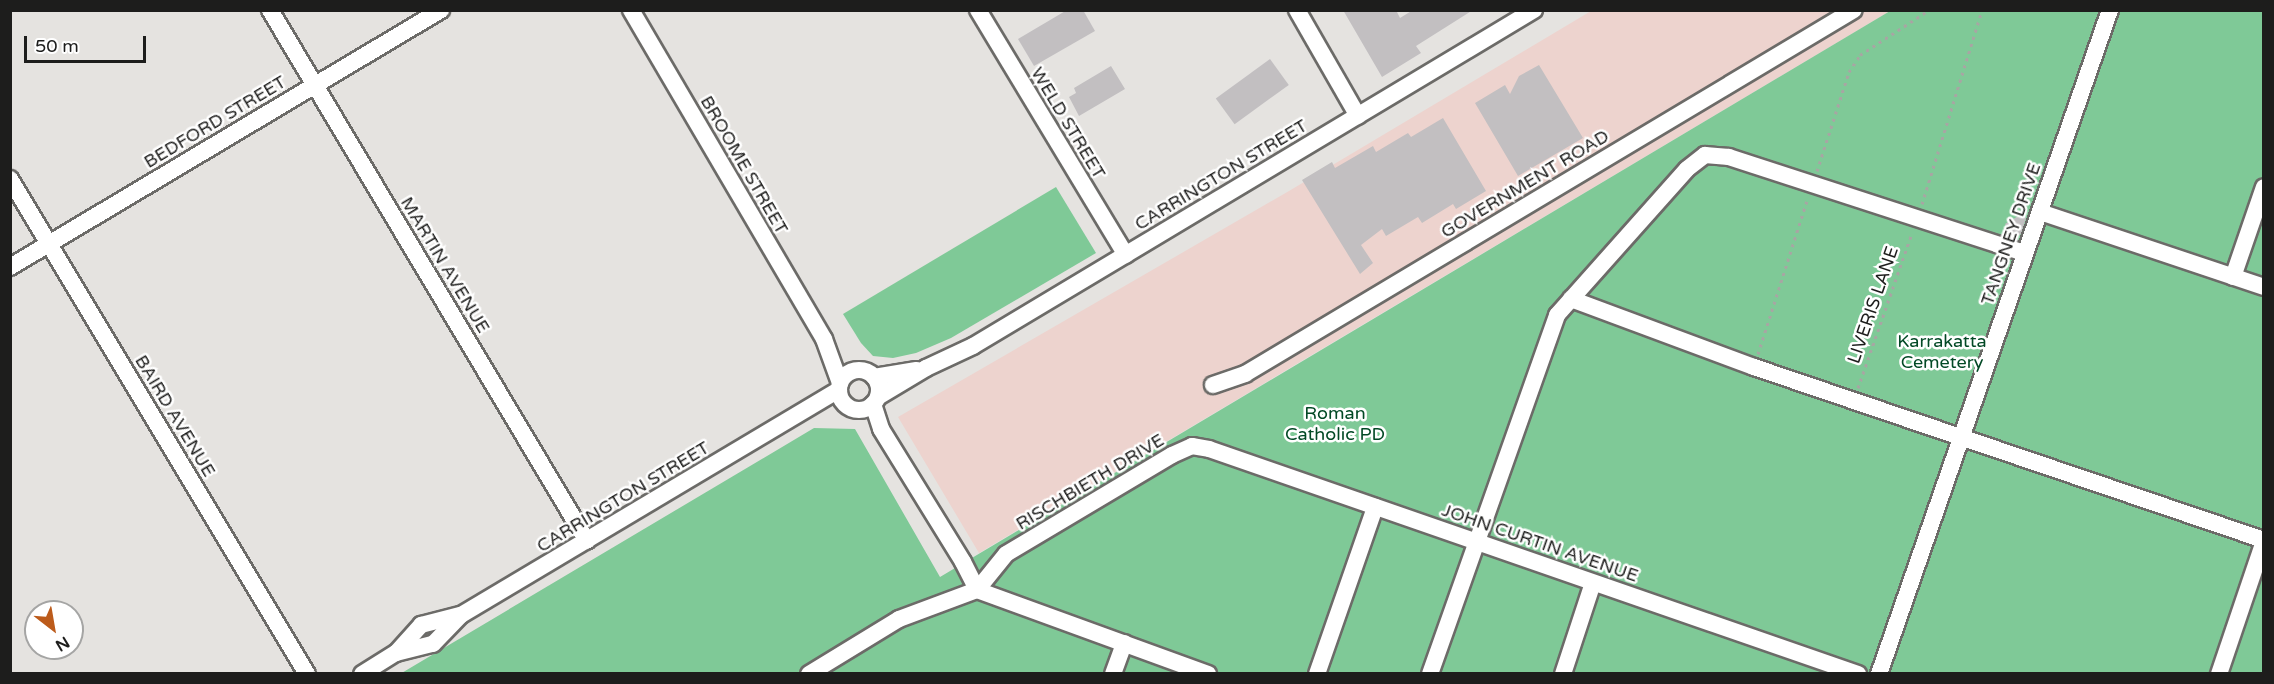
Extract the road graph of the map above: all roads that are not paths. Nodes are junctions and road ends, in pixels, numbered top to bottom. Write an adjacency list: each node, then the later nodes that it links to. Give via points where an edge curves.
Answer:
1 (270, 10): 9 (street, MARTIN AVENUE)
2 (441, 10): 9 (street, BEDFORD STREET)
3 (631, 10): 21 (street, BROOME STREET)
4 (978, 10): 16 (street, WELD STREET)
5 (1296, 10): 10 (street)
6 (1534, 10): 10 (street, CARRINGTON STREET)
7 (1854, 10): 25 (street, GOVERNMENT ROAD, via 1245,374)
8 (2110, 10): 13 (street, TANGNEY DRIVE)
9 (315, 85): 14 (street, BEDFORD STREET); 31 (street, MARTIN AVENUE)
10 (1358, 116): 16 (street, CARRINGTON STREET)
11 (10, 179): 14 (street, BAIRD AVENUE)
12 (2264, 187): 18 (street)
13 (2040, 212): 15 (street, TANGNEY DRIVE); 18 (street)
14 (50, 244): 17 (street, BEDFORD STREET); 36 (street, BAIRD AVENUE)
15 (2025, 253): 20 (street, via 1729,156 1705,155); 28 (street, TANGNEY DRIVE)
16 (1126, 255): 22 (street, CARRINGTON STREET, via 973,346)
17 (10, 267)
18 (2233, 277): 19 (street)
19 (2264, 287)
20 (1571, 298): 28 (street, via 1754,367); 32 (street, via 1557,315)
21 (824, 339): 23 (street, BROOME STREET); 26 (street, BROOME STREET)
22 (926, 368): 24 (street, CARRINGTON STREET); 27 (street, CARRINGTON STREET)
23 (857, 370): 24 (street); 26 (street, CARRINGTON STREET, via 847,374)
24 (874, 377): 27 (street, via 879,386)
25 (1214, 385)
26 (841, 392): 27 (street); 31 (street, CARRINGTON STREET)
27 (871, 404): 34 (street, via 881,429)
28 (1961, 437): 30 (street); 45 (street, TANGNEY DRIVE)
29 (1375, 507): 32 (street, JOHN CURTIN AVENUE); 34 (street, RISCHBIETH DRIVE, via 1192,446 1172,454 1006,554); 41 (street)
30 (2264, 540): 46 (street)
31 (587, 541): 37 (street, CARRINGTON STREET, via 461,615 433,644 396,653)
32 (1477, 542): 33 (street, JOHN CURTIN AVENUE); 42 (street)
33 (1593, 583): 43 (street); 44 (street, JOHN CURTIN AVENUE)
34 (977, 590): 35 (street); 38 (street, via 899,619)
35 (1124, 643): 39 (street); 40 (street)
36 (307, 674)
37 (362, 674)
38 (809, 674)
39 (1113, 674)
40 (1208, 674)
41 (1317, 674)
42 (1430, 674)
43 (1563, 674)
44 (1858, 674)
45 (1879, 674)
46 (2219, 674)

